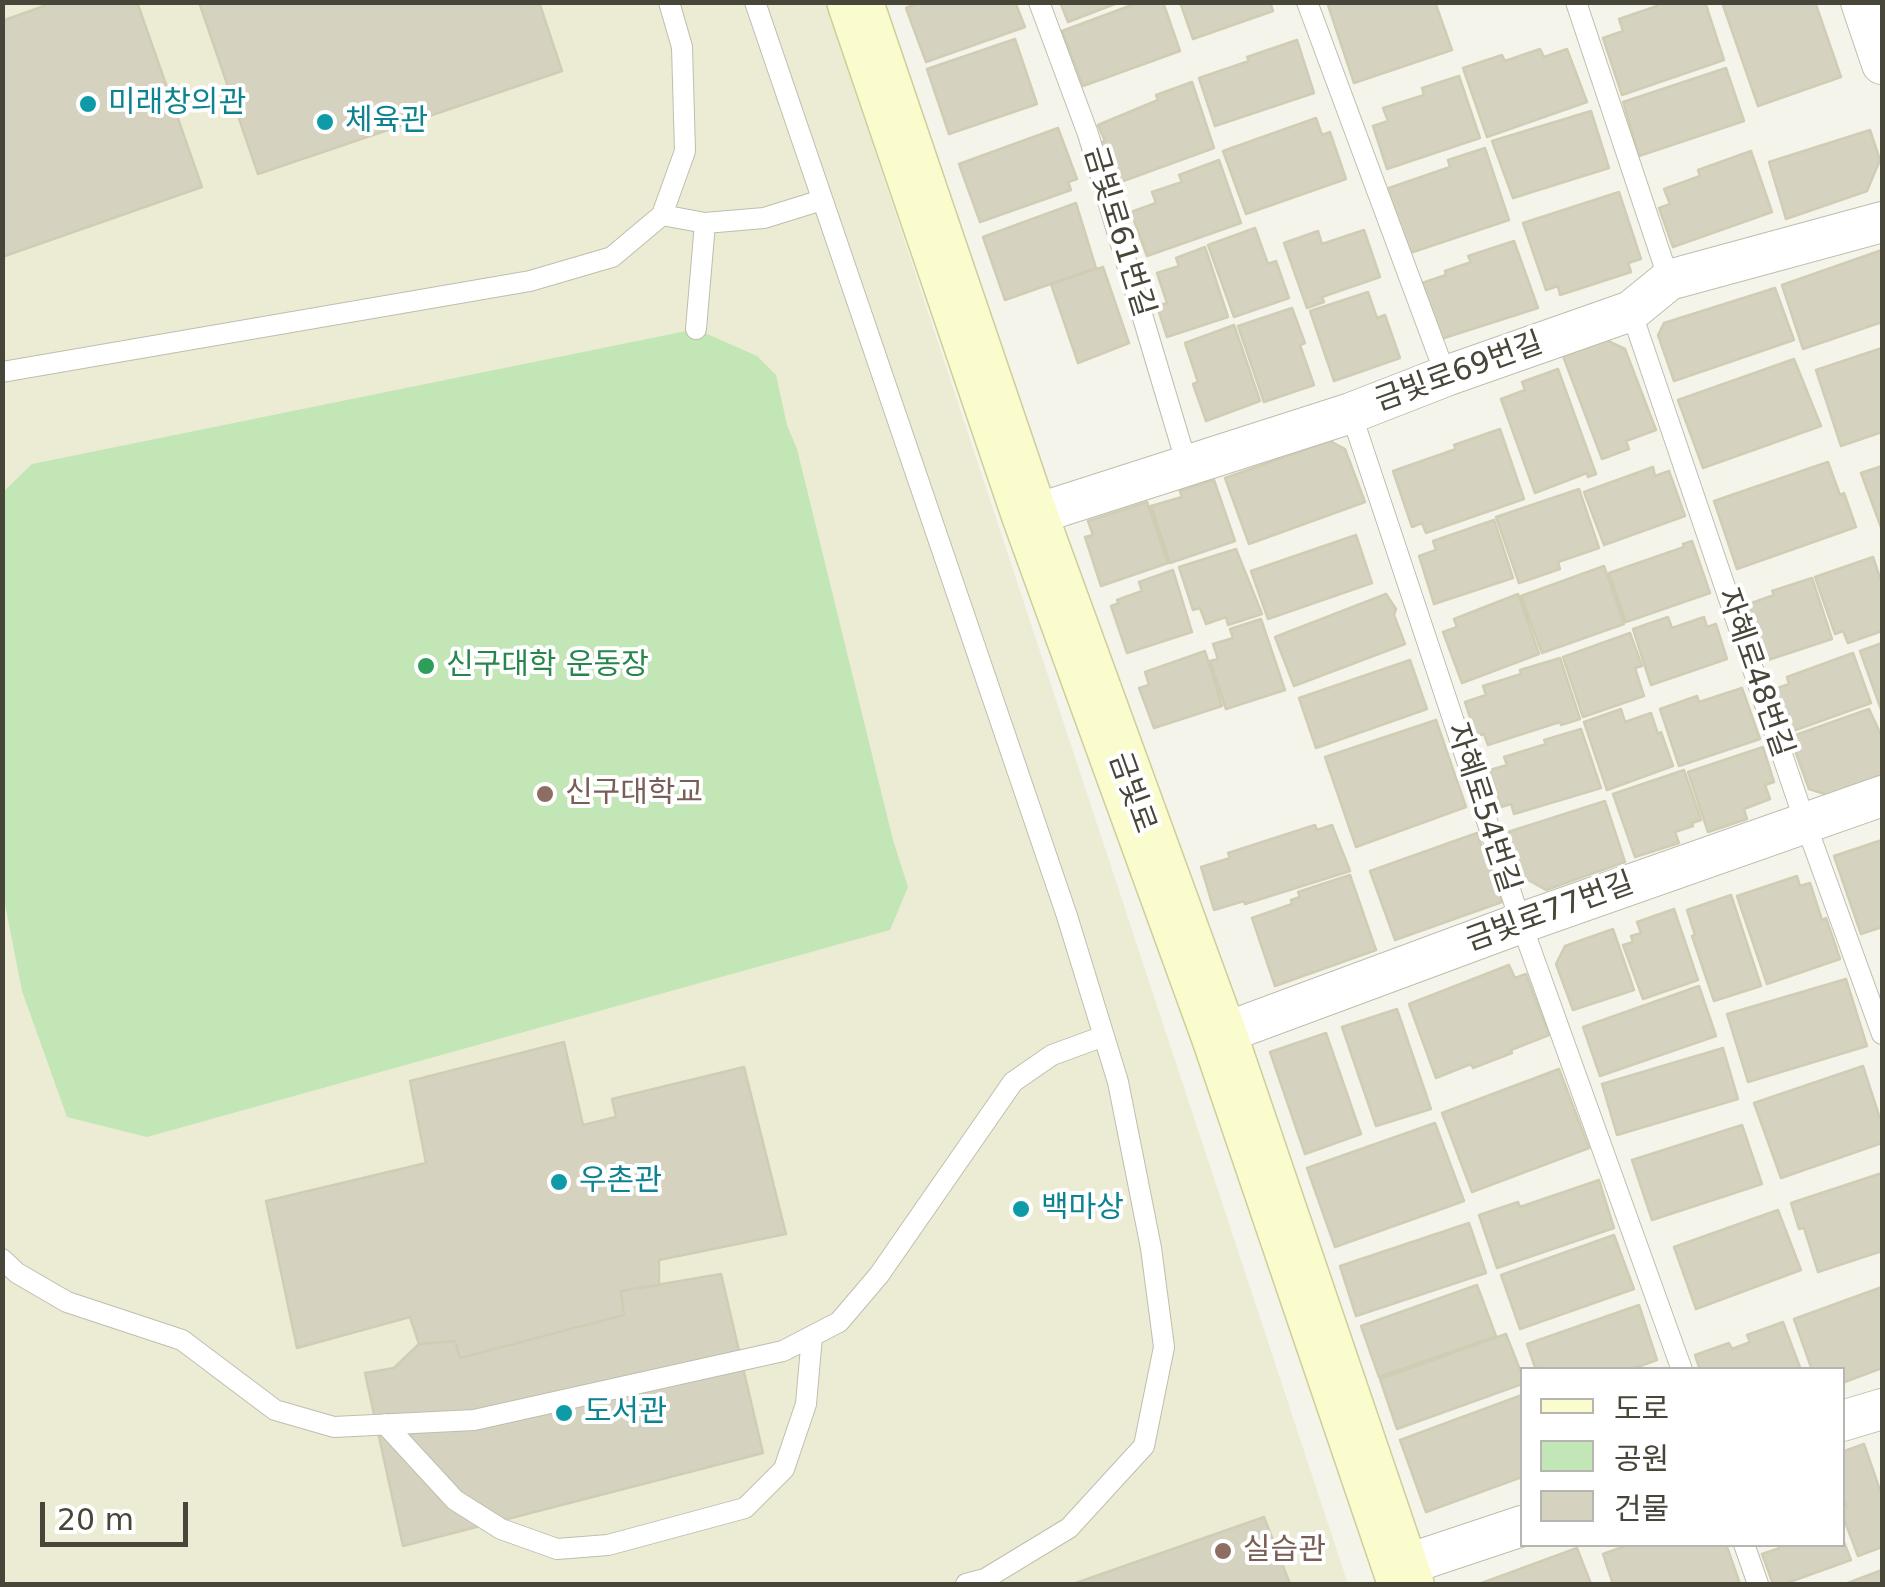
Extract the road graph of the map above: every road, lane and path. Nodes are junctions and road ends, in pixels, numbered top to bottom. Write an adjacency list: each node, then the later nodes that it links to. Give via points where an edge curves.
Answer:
1 (669, 2): 10 (lane, via 682,47 685,151)
2 (755, 2): 9 (lane)
3 (855, 2): 20 (street, 금빛로)
4 (1038, 2): 19 (lane, 금빛로61번길, via 1088,134)
5 (1307, 2): 17 (lane)
6 (1576, 2): 13 (lane)
7 (1861, 2): 8 (street)
8 (1882, 64)
9 (822, 200): 11 (lane, via 764,218); 26 (lane)
10 (662, 215): 11 (lane); 16 (lane, via 612,257 530,281)
11 (704, 222): 15 (lane)
12 (1882, 222): 13 (street, 금빛로69번길)
13 (1669, 280): 14 (street, 금빛로69번길)
14 (1630, 311): 17 (street, 금빛로69번길); 22 (lane, 자혜로48번길)
15 (696, 329)
16 (2, 372)
17 (1446, 376): 18 (street, 금빛로69번길)
18 (1350, 413): 19 (street, 금빛로69번길); 23 (lane, 자혜로54번길)
19 (1187, 466): 20 (street, 금빛로69번길)
20 (1030, 516): 25 (street, 금빛로)
21 (1882, 796): 22 (street, 금빛로77번길)
22 (1805, 822): 23 (street, 금빛로77번길); 24 (lane, 자혜로48번길)
23 (1521, 923): 25 (street, 금빛로77번길); 29 (lane, 자혜로54번길)
24 (1882, 1034)
25 (1219, 1035): 35 (street, 금빛로)
26 (1104, 1036): 28 (lane, via 1052,1055 1012,1082 879,1275 839,1322); 36 (lane, via 1151,1248 1164,1348 1144,1446 1068,1528)
27 (2, 1259): 32 (lane, via 67,1302 182,1340 275,1410 334,1427)
28 (812, 1336): 32 (lane, via 783,1351 474,1420); 32 (lane, via 806,1404 784,1469 745,1508 608,1545 556,1549 501,1529 454,1500)
29 (1681, 1367)
30 (1882, 1408): 31 (street)
31 (1845, 1420)
32 (385, 1424)
33 (1520, 1527): 35 (street)
34 (1745, 1547): 37 (lane)
35 (1402, 1576)
36 (966, 1584)
37 (1758, 1584)

